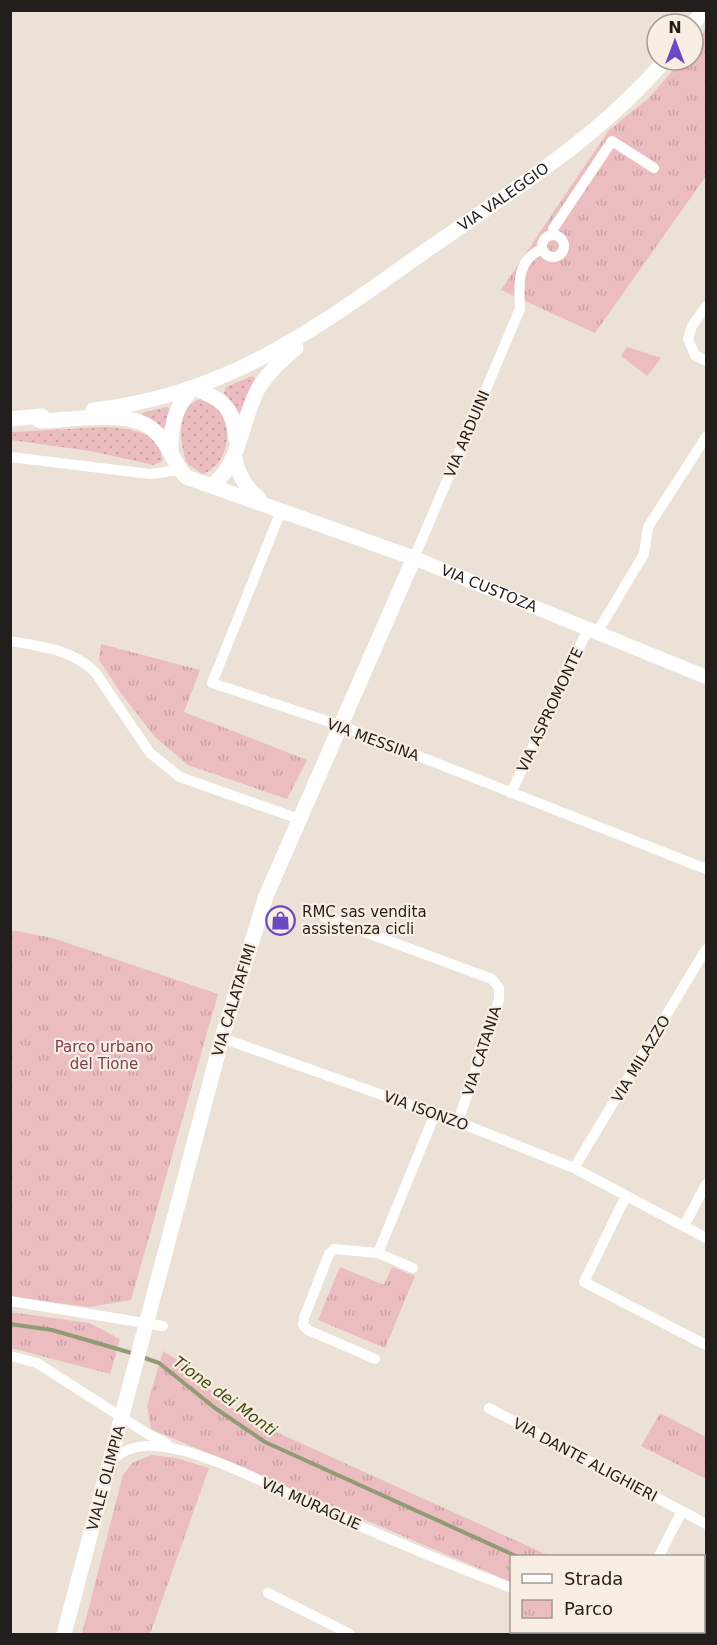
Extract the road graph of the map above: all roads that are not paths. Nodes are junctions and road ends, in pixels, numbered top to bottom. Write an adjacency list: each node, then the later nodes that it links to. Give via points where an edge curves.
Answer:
1 (655, 72): 6 (main road, VIA VALEGGIO, via 597,129)
2 (654, 168): 3 (street, via 612,141)
3 (553, 235): 4 (street, via 545,238); 4 (street, via 563,241 563,251 550,257)
4 (542, 249): 18 (street, VIA ARDUINI, via 531,254 523,266 519,278 520,309)
5 (706, 306): 7 (street, via 688,339 695,355)
6 (329, 319): 8 (main road, via 256,363); 12 (main road, via 274,367 258,388)
7 (706, 361)
8 (194, 388): 9 (main road, via 121,407); 12 (main road, VIA CUSTOZA, via 219,397 231,414); 13 (main road, via 180,401 175,414)
9 (33, 417): 10 (main road); 13 (main road, via 41,421 136,420 152,429)
10 (10, 419)
11 (706, 436): 19 (street, VIA ASPROMONTE, via 648,527 644,554)
12 (235, 449): 16 (main road, via 221,478); 17 (main road, VIA CUSTOZA, via 238,474 247,489)
13 (171, 451): 15 (main road)
14 (10, 457): 15 (street, via 150,474)
15 (180, 470): 16 (main road, VIA CUSTOZA, via 186,477)
16 (212, 485): 17 (main road, VIA CUSTOZA)
17 (275, 508): 18 (main road, VIA CUSTOZA); 22 (street, VIA MESSINA, via 212,683)
18 (414, 558): 19 (street, VIA CUSTOZA); 22 (main road, VIA CALATAFIMI)
19 (593, 629): 21 (street, VIA CUSTOZA); 23 (street, VIA ASPROMONTE)
20 (10, 641): 24 (street, via 68,653 85,662 150,753 180,777)
21 (706, 677)
22 (342, 726): 23 (street, VIA MESSINA); 24 (main road, VIA CALATAFIMI)
23 (511, 793): 25 (street, VIA MESSINA)
24 (299, 819): 28 (main road, VIA CALATAFIMI, via 266,896)
25 (706, 869)
26 (324, 916): 30 (street, VIA CATANIA, via 492,979 499,988 499,1000)
27 (706, 949): 31 (street, VIA MILAZZO)
28 (222, 1038): 29 (street, VIA ISONZO); 39 (main road, VIA CALATAFIMI)
29 (435, 1114): 30 (street, VIA ISONZO); 36 (street)
30 (458, 1122): 31 (street, VIA ISONZO)
31 (574, 1168): 33 (street, VIA ISONZO)
32 (706, 1184): 34 (street)
33 (626, 1196): 34 (street, VIA ISONZO); 41 (street, via 584,1281)
34 (684, 1227): 35 (street, VIA ISONZO)
35 (706, 1238)
36 (378, 1253): 37 (street); 43 (street, via 341,1249 329,1254 303,1325)
37 (413, 1268)
38 (10, 1301): 39 (street)
39 (147, 1321): 40 (street); 45 (main road, VIALE OLIMPIA)
40 (163, 1326)
41 (706, 1345)
42 (10, 1356): 45 (street, via 38,1363)
43 (375, 1359)
44 (489, 1408): 48 (street, VIA DANTE ALIGHIERI)
45 (122, 1417): 46 (street, via 152,1437); 47 (main road, VIALE OLIMPIA)
46 (184, 1451): 47 (street, VIA MURAGLIE, via 142,1446 126,1450); 51 (street, VIA MURAGLIE, via 421,1554)
47 (110, 1462): 53 (main road, VIALE OLIMPIA)
48 (682, 1511): 49 (street, VIA DANTE ALIGHIERI); 50 (street)
49 (706, 1524)
50 (660, 1555)
51 (510, 1587)
52 (268, 1593): 54 (street)
53 (64, 1635)
54 (350, 1635)

